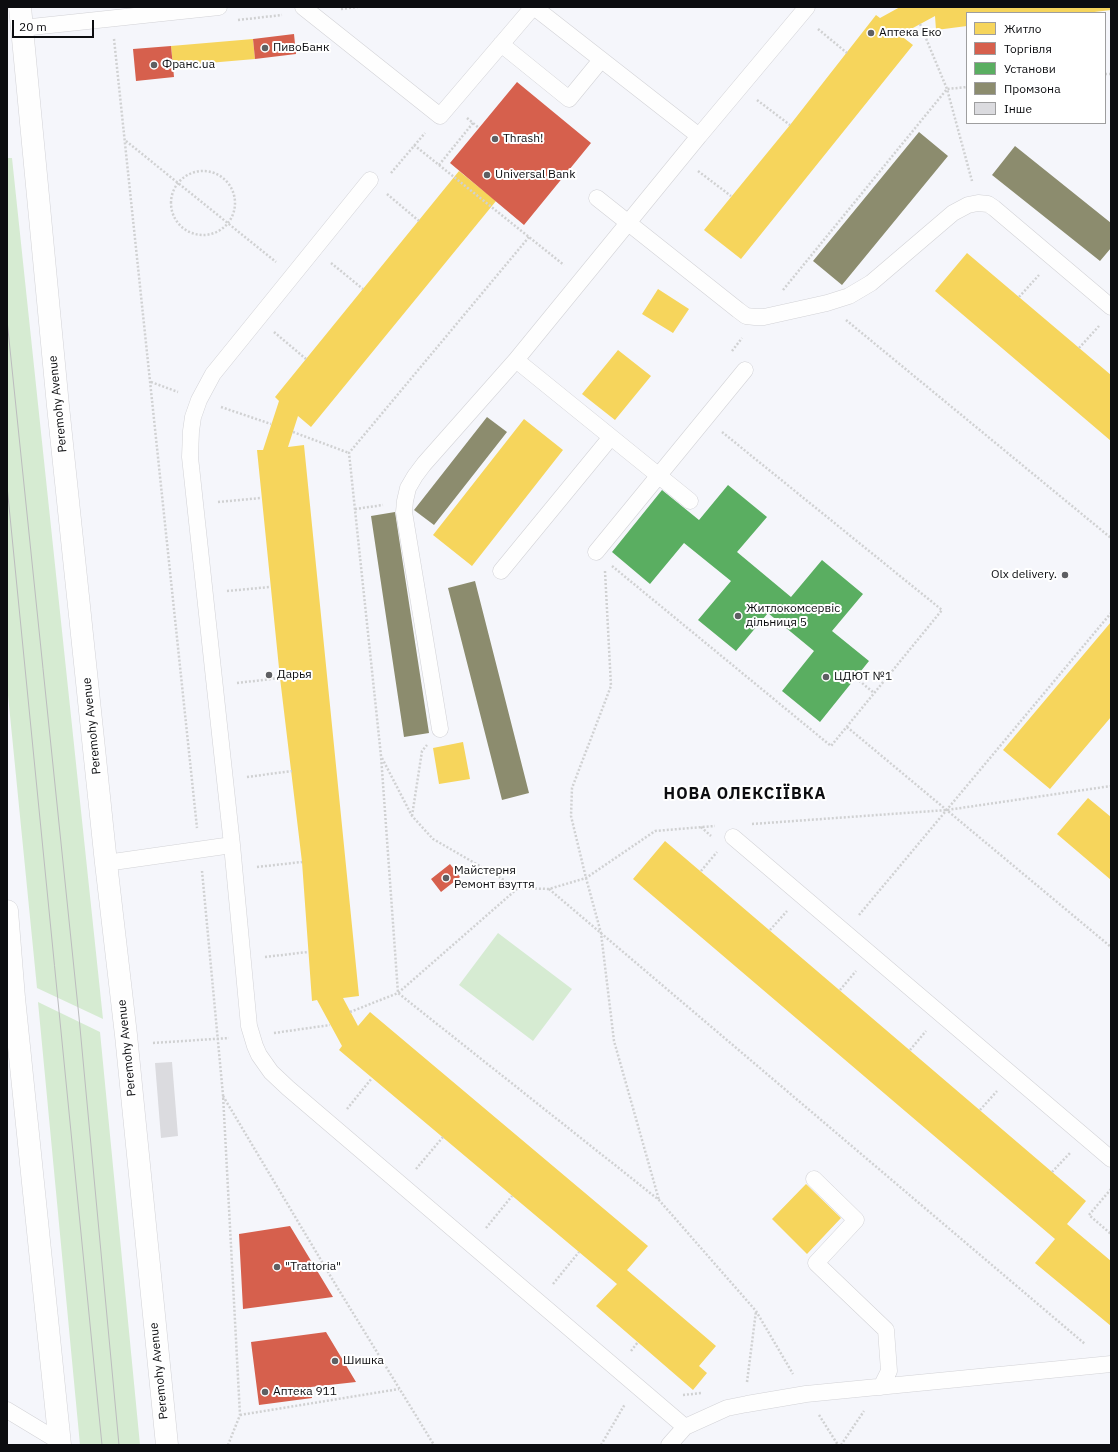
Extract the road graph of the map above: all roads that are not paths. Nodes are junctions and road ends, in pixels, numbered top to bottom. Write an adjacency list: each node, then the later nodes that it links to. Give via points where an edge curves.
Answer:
1 (218, 7): 5 (lane)
2 (303, 7): 6 (lane, via 440,116)
3 (533, 7): 6 (lane); 7 (lane)
4 (807, 7): 8 (lane)
5 (21, 17): 23 (main road, Peremohy Avenue, via 57,398)
6 (501, 44): 7 (lane, via 569,98)
7 (601, 60): 8 (lane)
8 (699, 136): 11 (lane)
9 (370, 180): 22 (lane, via 213,374 193,417 190,457)
10 (597, 198): 11 (lane)
11 (628, 223): 12 (lane, via 746,316 760,317 849,296 871,283 962,207 978,203 988,204); 13 (lane)
12 (1107, 313)
13 (516, 360): 15 (lane); 20 (lane, via 415,476 408,488 405,501 404,512)
14 (745, 370): 16 (lane)
15 (611, 437): 16 (lane); 19 (lane)
16 (659, 476): 17 (lane); 18 (lane)
17 (690, 501)
18 (600, 556)
19 (501, 571)
20 (440, 729)
21 (733, 837): 26 (lane)
22 (232, 845): 23 (lane); 31 (lane, via 247,1016 254,1046 265,1064 288,1088)
23 (106, 862): 33 (main road, Peremohy Avenue)
24 (7, 911): 25 (main road)
25 (9, 958): 32 (main road)
26 (1111, 1160)
27 (814, 1179): 29 (lane, via 856,1220 816,1262 886,1330 889,1371)
28 (1111, 1364): 29 (lane)
29 (881, 1387): 31 (lane, via 806,1394 747,1404 727,1408)
30 (7, 1410): 32 (lane)
31 (684, 1426): 34 (lane)
32 (59, 1444)
33 (169, 1444)
34 (669, 1445)

